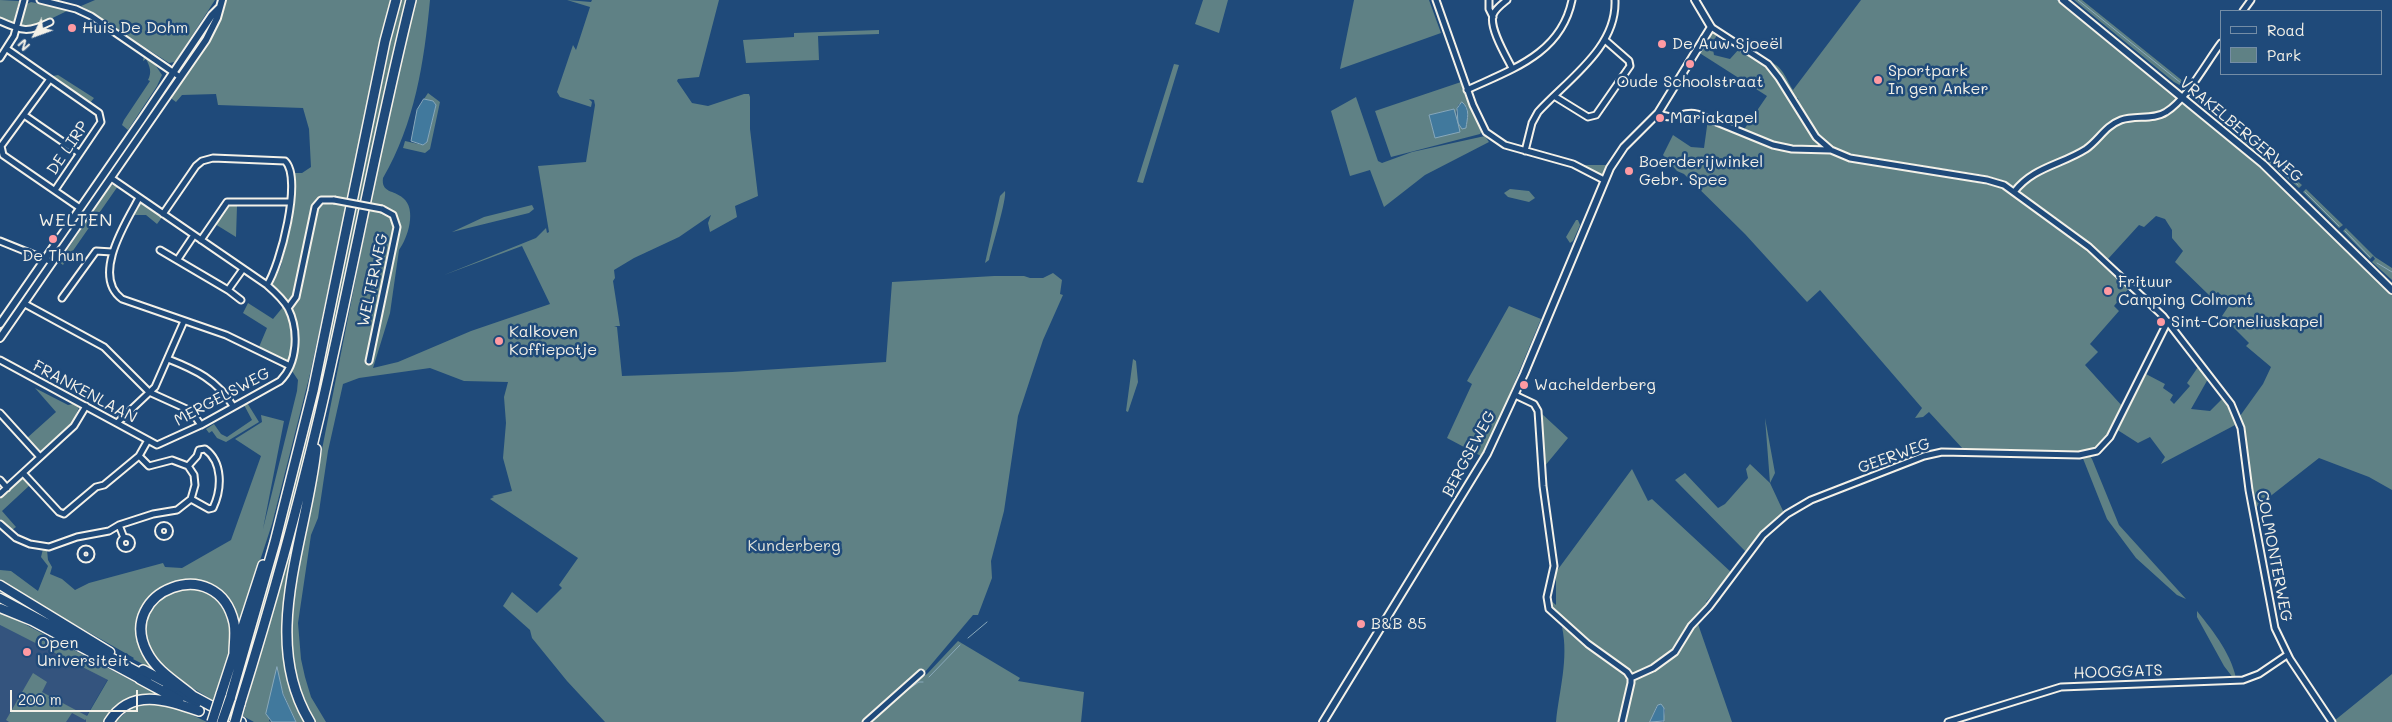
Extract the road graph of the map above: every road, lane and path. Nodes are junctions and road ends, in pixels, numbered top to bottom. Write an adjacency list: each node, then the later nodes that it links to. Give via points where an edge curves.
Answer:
1 (24, 0): 18 (street)
2 (40, 0): 24 (street, via 91,16)
3 (222, 0): 13 (street)
4 (396, 0): 92 (highway, via 322,350)
5 (411, 0): 73 (highway)
6 (1436, 0): 27 (street)
7 (1489, 0): 14 (street)
8 (1572, 0): 23 (street, via 1555,39 1535,56)
9 (1615, 0): 19 (street, via 1613,23)
10 (1695, 0): 17 (street)
11 (2063, 0): 29 (street, VRAKELBERGERWEG)
12 (1503, 1): 14 (street)
13 (220, 7): 24 (street); 25 (street, via 206,40)
14 (1493, 16): 23 (street, via 1498,39)
15 (0, 21): 18 (street)
16 (50, 22): 18 (street, via 34,30)
17 (1710, 27): 30 (street); 32 (street, via 1768,64 1813,134)
18 (16, 28): 21 (street)
19 (1605, 40): 28 (street); 28 (street, via 1630,66 1596,115 1588,117)
20 (2220, 44): 29 (street)
21 (7, 49): 22 (street); 26 (street, DE LIRP)
22 (0, 58)
23 (1512, 68): 27 (street)
24 (173, 72): 25 (street); 35 (street)
25 (180, 77): 36 (street)
26 (50, 79): 31 (street); 34 (street, DE LIRP, via 101,116 102,122)
27 (1467, 90): 33 (street, via 1486,132 1501,143)
28 (1554, 96): 33 (street, via 1534,117)
29 (2181, 97): 39 (street, via 2164,114 2130,118 2111,125 2087,148 2030,175); 55 (street, VRAKELBERGERWEG, via 2268,169)
30 (1658, 113): 32 (street, via 1670,118 1697,114 1780,147); 37 (street, via 1617,156)
31 (24, 115): 34 (street); 38 (street, via 1,146 1,151)
32 (1830, 150): 39 (street, via 1845,157 1991,181)
33 (1525, 151): 37 (street, via 1573,164)
34 (79, 153): 38 (street, DE LIRP)
35 (104, 173): 36 (street); 42 (street)
36 (111, 178): 40 (street, MERGELSWEG); 51 (street)
37 (1604, 180): 69 (street, BERGSEWEG)
38 (55, 190): 42 (street)
39 (2014, 192): 61 (street, COLMONTERWEG, via 2101,257)
40 (139, 198): 43 (street, MERGELSWEG); 48 (street)
41 (290, 202): 43 (street, via 290,168 283,160 207,159 196,166); 45 (street, via 227,202); 53 (street, via 289,221 276,270)
42 (80, 208): 49 (street)
43 (163, 214): 44 (street, MERGELSWEG)
44 (194, 235): 45 (street, MERGELSWEG); 50 (street)
45 (201, 240): 52 (street, MERGELSWEG)
46 (0, 241): 49 (street)
47 (160, 250): 50 (street)
48 (112, 252): 56 (street, via 96,251); 60 (street, via 111,284 122,300)
49 (45, 259): 51 (street); 62 (street)
50 (178, 259): 54 (street)
51 (52, 262): 58 (street)
52 (243, 269): 53 (street, MERGELSWEG); 54 (street)
53 (267, 285): 59 (street, MERGELSWEG)
54 (228, 290): 57 (street)
55 (2392, 290)
56 (62, 298)
57 (241, 300)
58 (25, 304): 63 (street); 68 (street, via 104,346)
59 (288, 308): 66 (street, WELTERWEG, bridge, via 296,297 314,210 320,201 334,200 382,209 394,215 397,225); 67 (street, MERGELSWEG, via 295,337)
60 (184, 321): 64 (street); 67 (street, via 226,335)
61 (2168, 321): 100 (street, COLMONTERWEG, via 2224,392 2239,420 2270,608 2276,633); 103 (street, GEERWEG, via 2111,434 2097,451 2082,455 1938,452 1806,503 1787,514 1764,535 1688,630 1675,652 1653,668)
62 (0, 324)
63 (0, 338)
64 (168, 359): 68 (street, via 155,388); 71 (street, via 209,378 226,393)
65 (0, 360): 70 (street, FRANKENLAAN)
66 (369, 361)
67 (290, 366): 71 (street, MERGELSWEG, via 280,381)
68 (149, 392): 74 (street); 75 (street, via 191,411)
69 (1515, 395): 103 (street, via 1534,404 1538,411 1542,476 1554,566 1547,597 1548,609); 113 (street, BERGSEWEG, via 1472,480)
70 (86, 406): 74 (street, FRANKENLAAN); 79 (street, via 74,426)
71 (233, 406): 75 (street, MERGELSWEG)
72 (0, 413): 79 (street)
73 (319, 415): 109 (highway, bridge, via 275,586); 111 (highway, via 287,633 288,660 294,684)
74 (117, 423): 76 (street, FRANKENLAAN)
75 (201, 424): 77 (street, MERGELSWEG)
76 (148, 440): 77 (street, FRANKENLAAN); 78 (street)
77 (159, 444)
78 (139, 456): 80 (street, via 149,466 172,460); 81 (street, via 64,514)
79 (40, 457): 81 (street)
80 (188, 466): 85 (street, via 194,475 195,485); 85 (street, via 199,450 205,448 214,458 219,472 213,508)
81 (23, 473): 83 (street)
82 (0, 480): 83 (street)
83 (7, 488): 84 (street)
84 (0, 494)
85 (191, 499): 86 (street, via 177,510)
86 (160, 514): 88 (street); 89 (street)
87 (0, 524): 90 (street, via 16,538 43,547)
88 (119, 524): 90 (street); 91 (street)
89 (163, 526)
90 (83, 537): 93 (street)
91 (124, 538)
92 (275, 542): 99 (highway, via 262,566); 108 (highway, bridge)
93 (86, 549)
94 (0, 585): 98 (main road)
95 (0, 598): 97 (main road)
96 (0, 606): 102 (main road)
97 (54, 626): 98 (main road); 109 (main road)
98 (110, 652): 102 (main road)
99 (234, 653): 104 (highway, via 235,627 231,614 212,590 195,584 179,585 154,599 142,622 145,649 160,670); 107 (highway, bridge)
100 (2287, 655): 115 (street, HOOGGATS, via 2246,679 2062,687); 116 (street, COLMONTERWEG)
101 (920, 673): 112 (street)
102 (141, 674): 104 (highway); 105 (highway)
103 (1631, 678): 114 (street)
104 (194, 697): 110 (highway)
105 (199, 711): 106 (highway, via 166,700 145,698 126,705); 108 (highway)
106 (109, 722)
107 (212, 722)
108 (221, 722)
109 (234, 722)
110 (241, 722)
111 (310, 722)
112 (866, 722)
113 (1323, 722)
114 (1622, 722)
115 (1948, 722)
116 (2332, 722)

